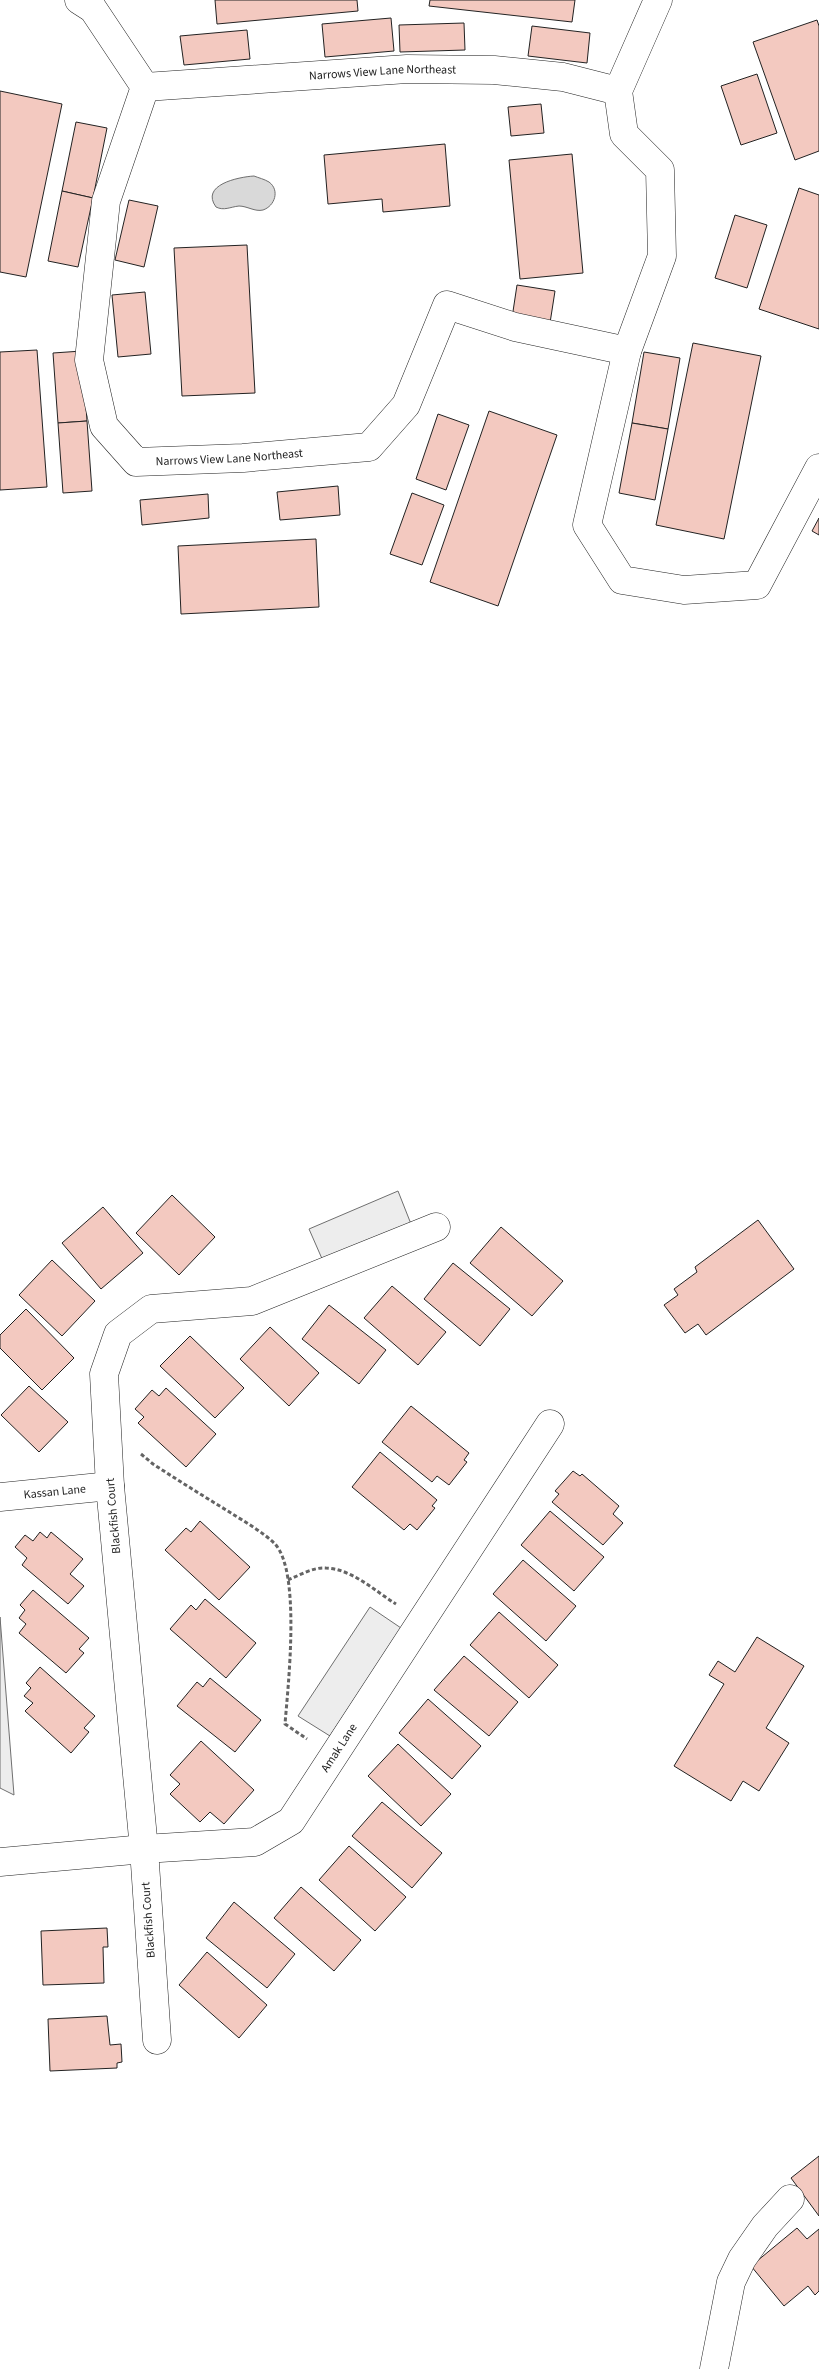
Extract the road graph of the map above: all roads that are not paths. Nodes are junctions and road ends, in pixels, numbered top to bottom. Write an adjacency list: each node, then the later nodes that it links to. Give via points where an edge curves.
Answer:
1 (79, 0): 3 (street, via 93,9)
2 (658, 0): 4 (street)
3 (145, 87): 4 (street, Narrows View Lane Northeast, via 407,69 494,70 562,77); 5 (street, Narrows View Lane Northeast, via 106,201 89,360 104,426 136,462 243,458 369,447 406,405 447,306 515,327)
4 (618, 90): 5 (street, via 624,134 660,170 662,256)
5 (626, 351): 6 (street, via 587,525 622,580 684,590 756,585)
6 (819, 468)
7 (436, 1227): 9 (street, Blackfish Court, via 252,1301 151,1309 118,1334 104,1374)
8 (550, 1424): 11 (street, Amak Lane, via 291,1821 256,1842)
9 (110, 1486): 10 (street, Kassan Lane); 11 (street, Blackfish Court)
10 (0, 1496)
11 (144, 1849): 12 (street, Amak Lane); 13 (street, Blackfish Court)
12 (0, 1862)
13 (157, 2040)
14 (790, 2199): 15 (street, via 765,2226 742,2259 731,2282)
15 (714, 2369)

